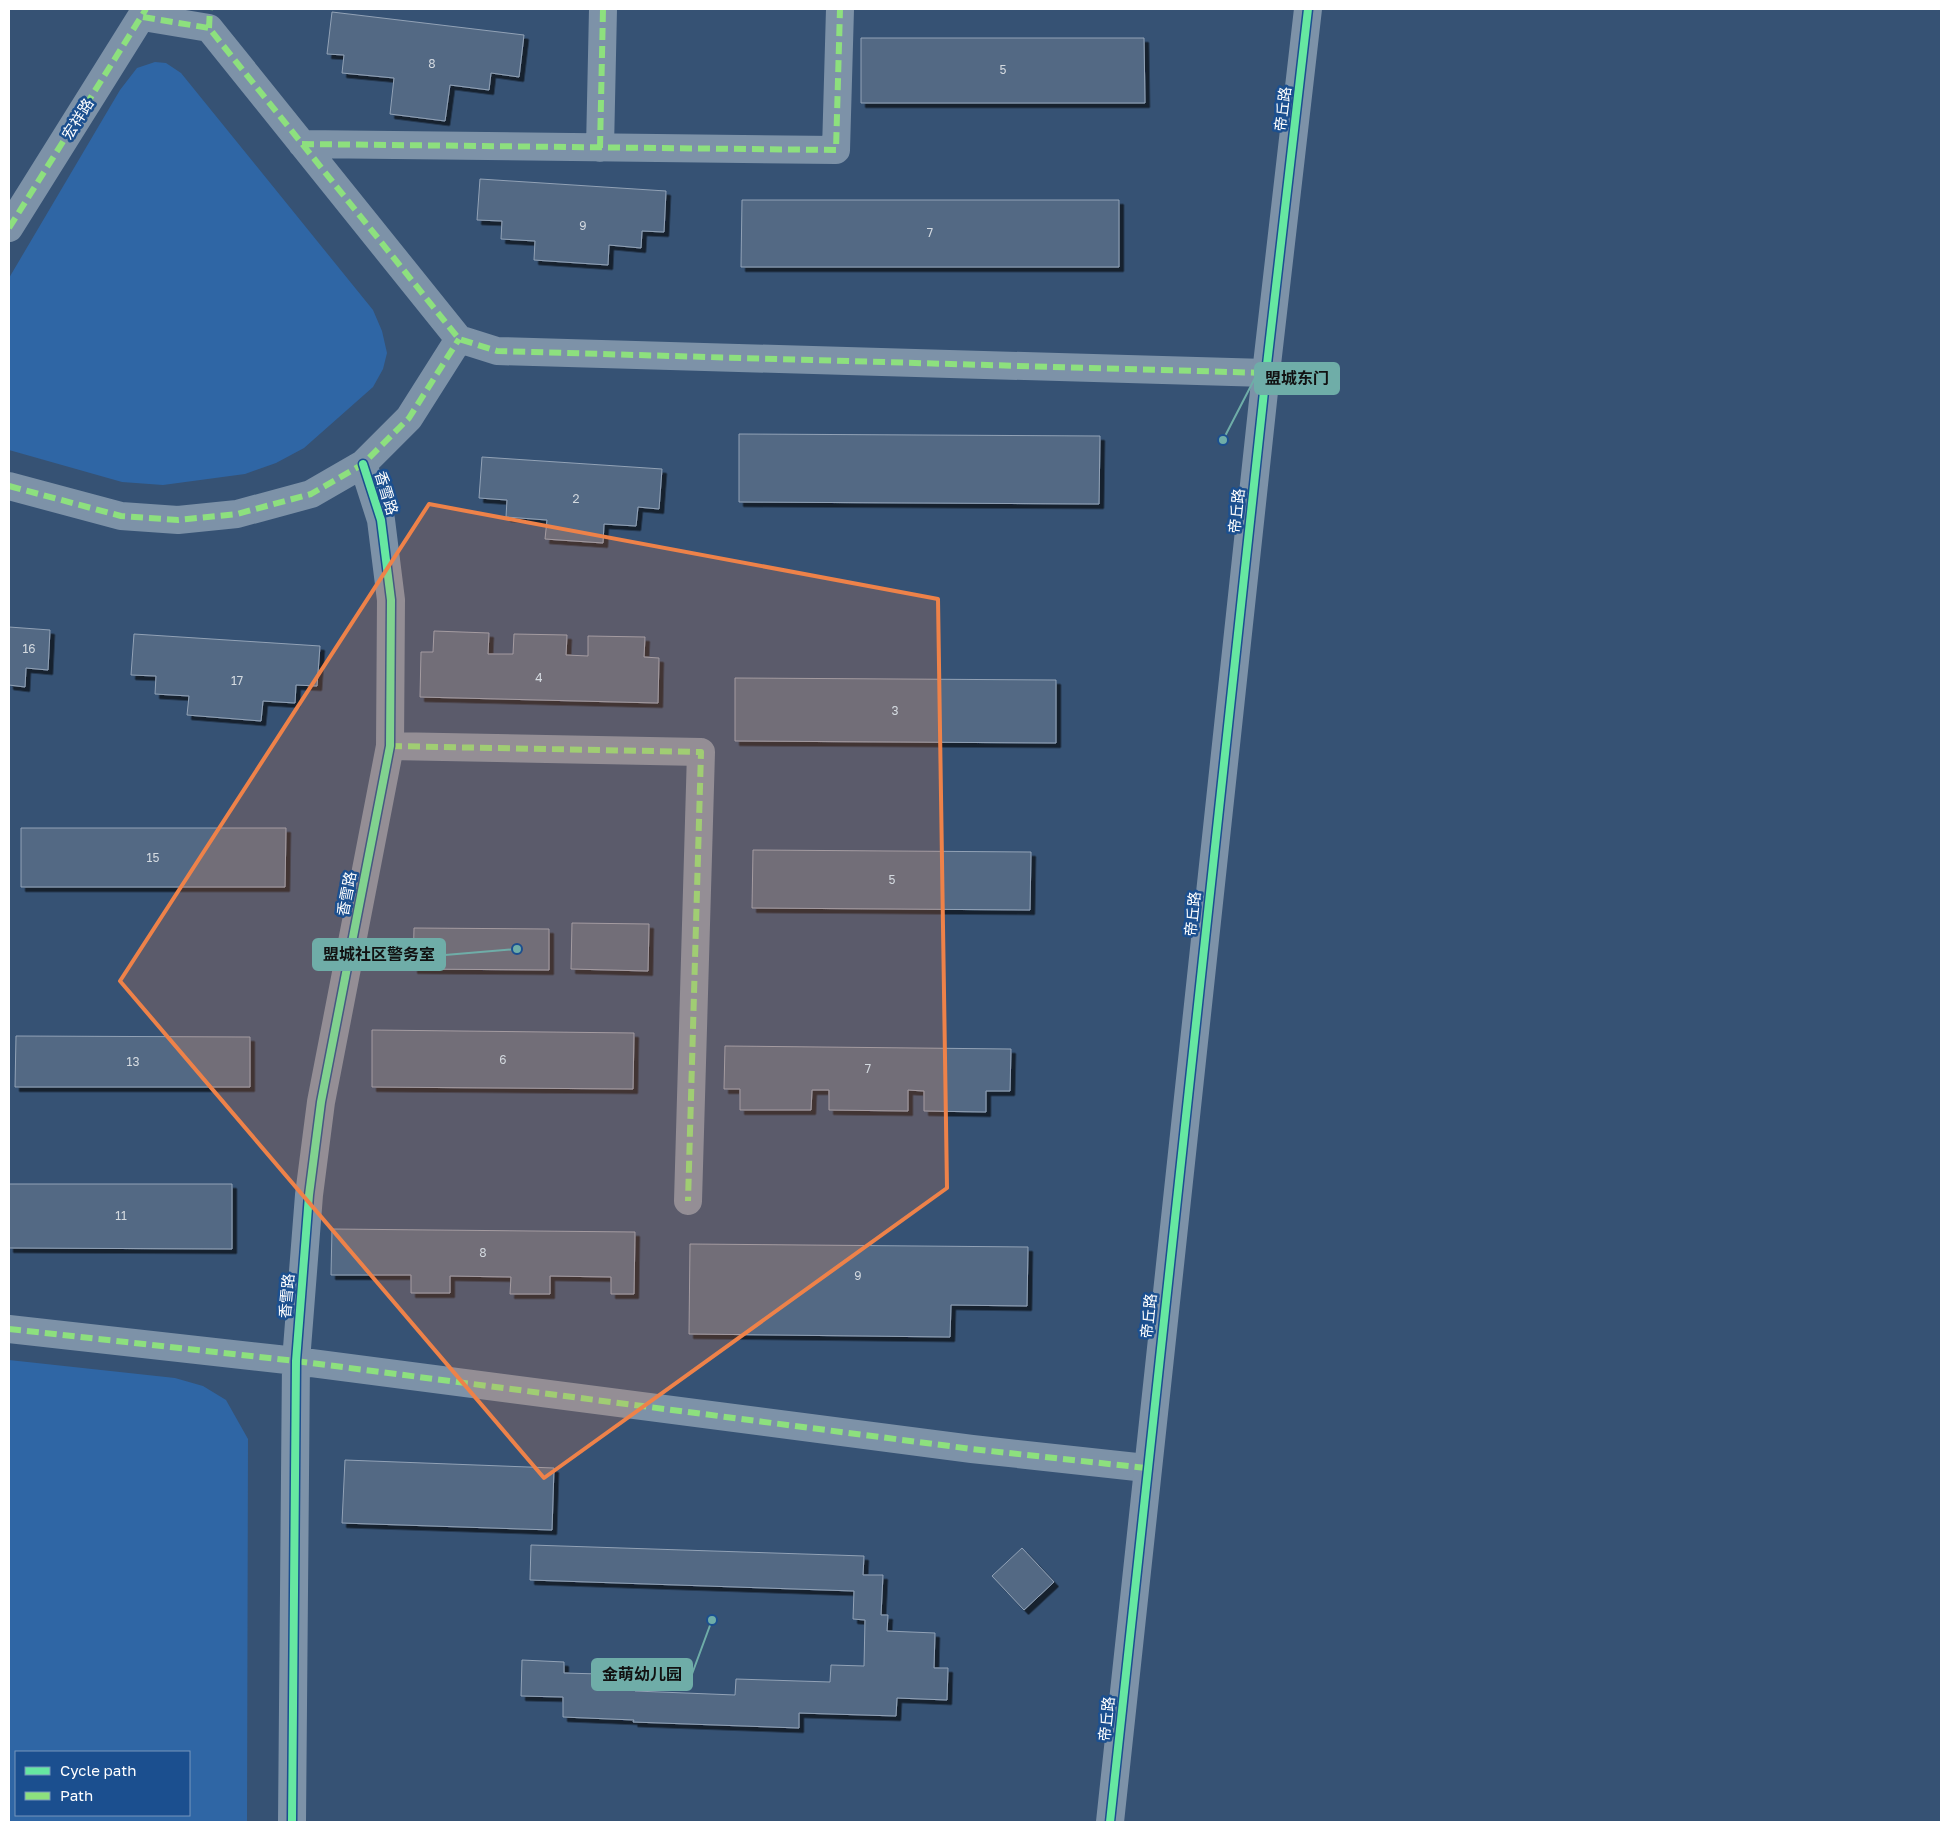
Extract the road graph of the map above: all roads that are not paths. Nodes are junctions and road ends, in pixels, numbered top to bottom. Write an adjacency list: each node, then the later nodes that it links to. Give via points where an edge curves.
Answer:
1 (603, 9): 7 (street)
2 (840, 9): 7 (street, via 836,150)
3 (1308, 9): 10 (street, 帝丘路)
4 (144, 13): 5 (street); 8 (street, 宏祥路)
5 (209, 18): 6 (street)
6 (302, 144): 7 (street); 9 (street)
7 (600, 148)
8 (9, 228)
9 (459, 339): 10 (street, via 498,351); 11 (street, via 409,418)
10 (1266, 372): 17 (street, 帝丘路)
11 (363, 464): 12 (street, via 310,494 237,514 178,520 121,516); 13 (street, 香雪路, via 381,520 391,600)
12 (9, 486)
13 (390, 746): 14 (street, via 702,752); 16 (street, 香雪路, via 321,1102 309,1195)
14 (688, 1201)
15 (9, 1329): 16 (street)
16 (296, 1361): 17 (street, via 972,1449); 18 (street, 香雪路)
17 (1146, 1468): 19 (street, 帝丘路)
18 (292, 1822)
19 (1110, 1822)

